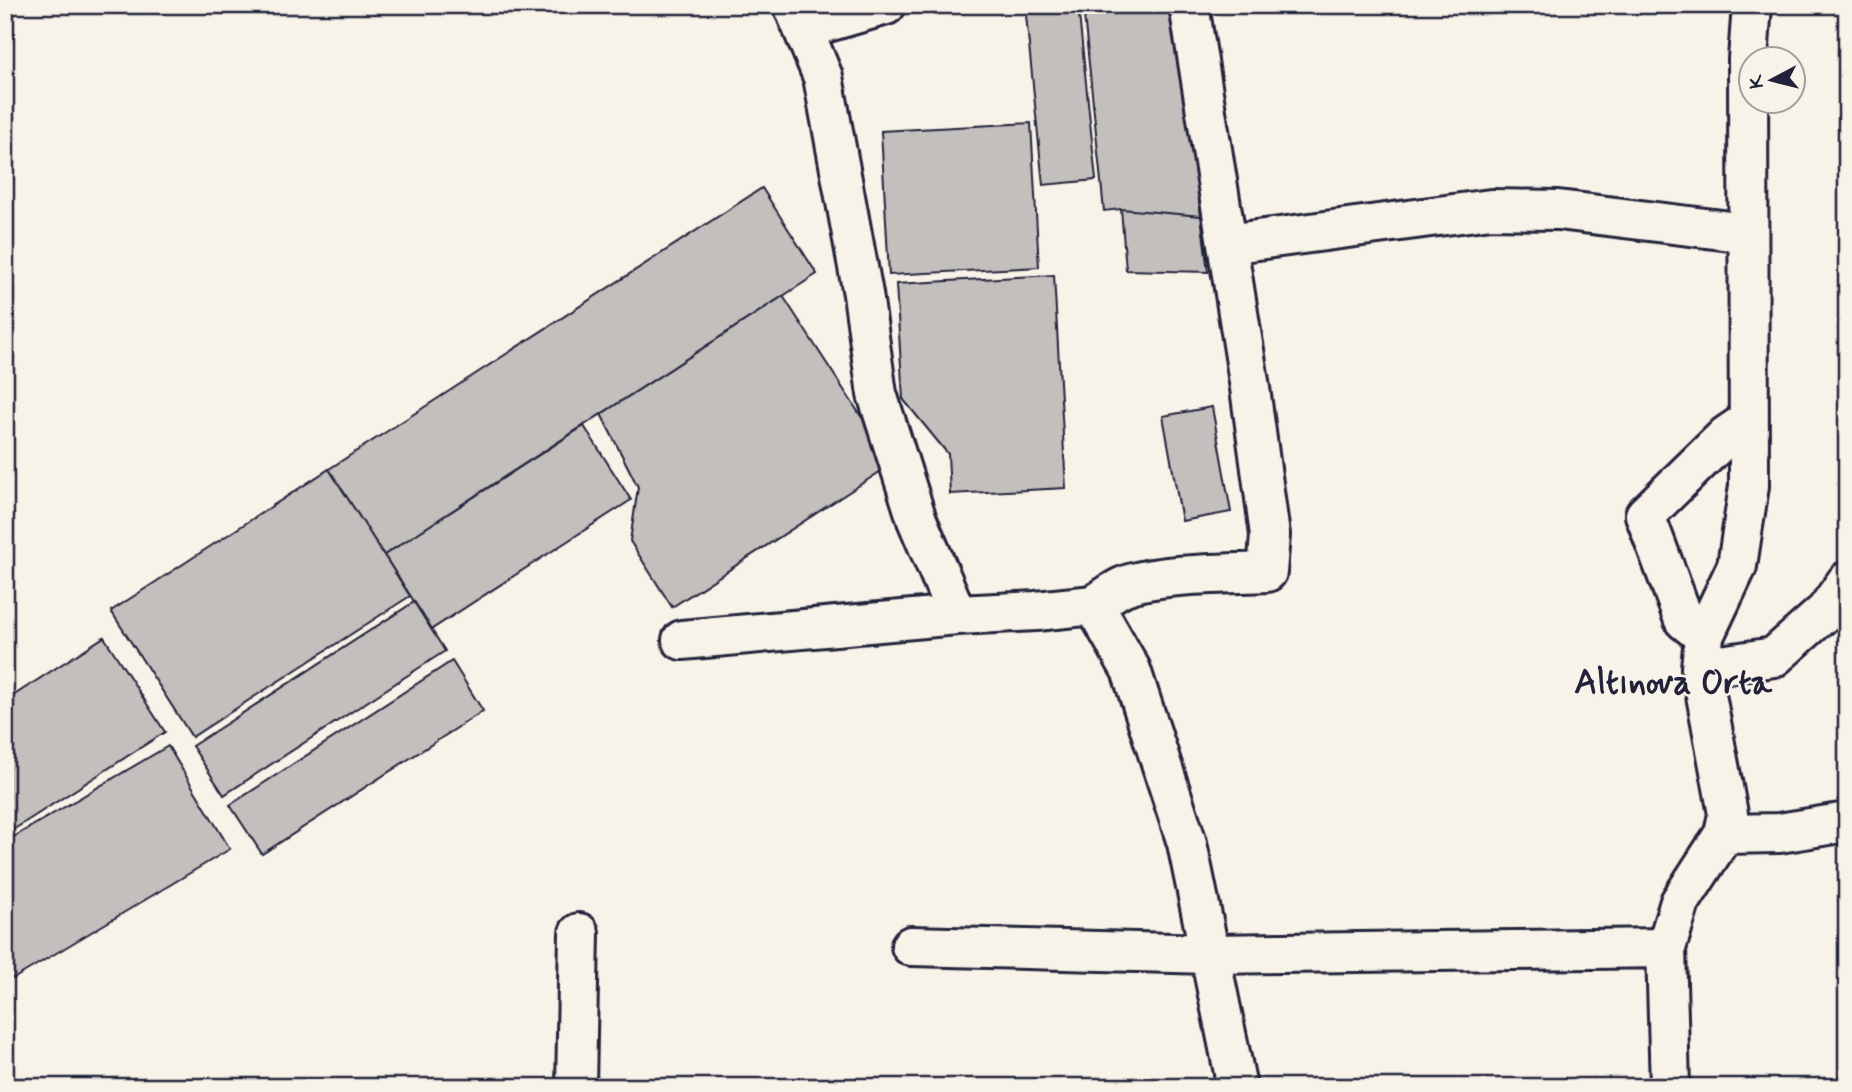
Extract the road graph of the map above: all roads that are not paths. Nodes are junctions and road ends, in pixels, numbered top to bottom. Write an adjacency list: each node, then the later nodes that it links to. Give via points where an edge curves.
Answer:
1 (886, 5): 4 (street)
2 (1189, 5): 6 (street)
3 (1752, 5): 5 (street)
4 (798, 17): 10 (street, via 824,77 877,394 917,520)
5 (1747, 233): 6 (street, via 1558,209 1491,209); 7 (street)
6 (1227, 244): 9 (street, via 1269,535 1267,572 1142,582 1123,587)
7 (1748, 421): 12 (street, via 1749,486 1737,566); 12 (street, via 1644,514 1684,620)
8 (1847, 581): 12 (street, via 1826,611 1774,657)
9 (1094, 605): 10 (street); 18 (street, via 1131,670 1187,842)
10 (957, 615): 11 (street)
11 (682, 639)
12 (1703, 652): 14 (street, via 1728,814)
13 (1847, 822): 14 (street, via 1779,833)
14 (1724, 834): 17 (street, via 1680,902)
15 (579, 933): 19 (street)
16 (911, 946): 18 (street)
17 (1667, 948): 18 (street); 21 (street)
18 (1210, 954): 20 (street)
19 (576, 1087)
20 (1237, 1087)
21 (1670, 1087)

